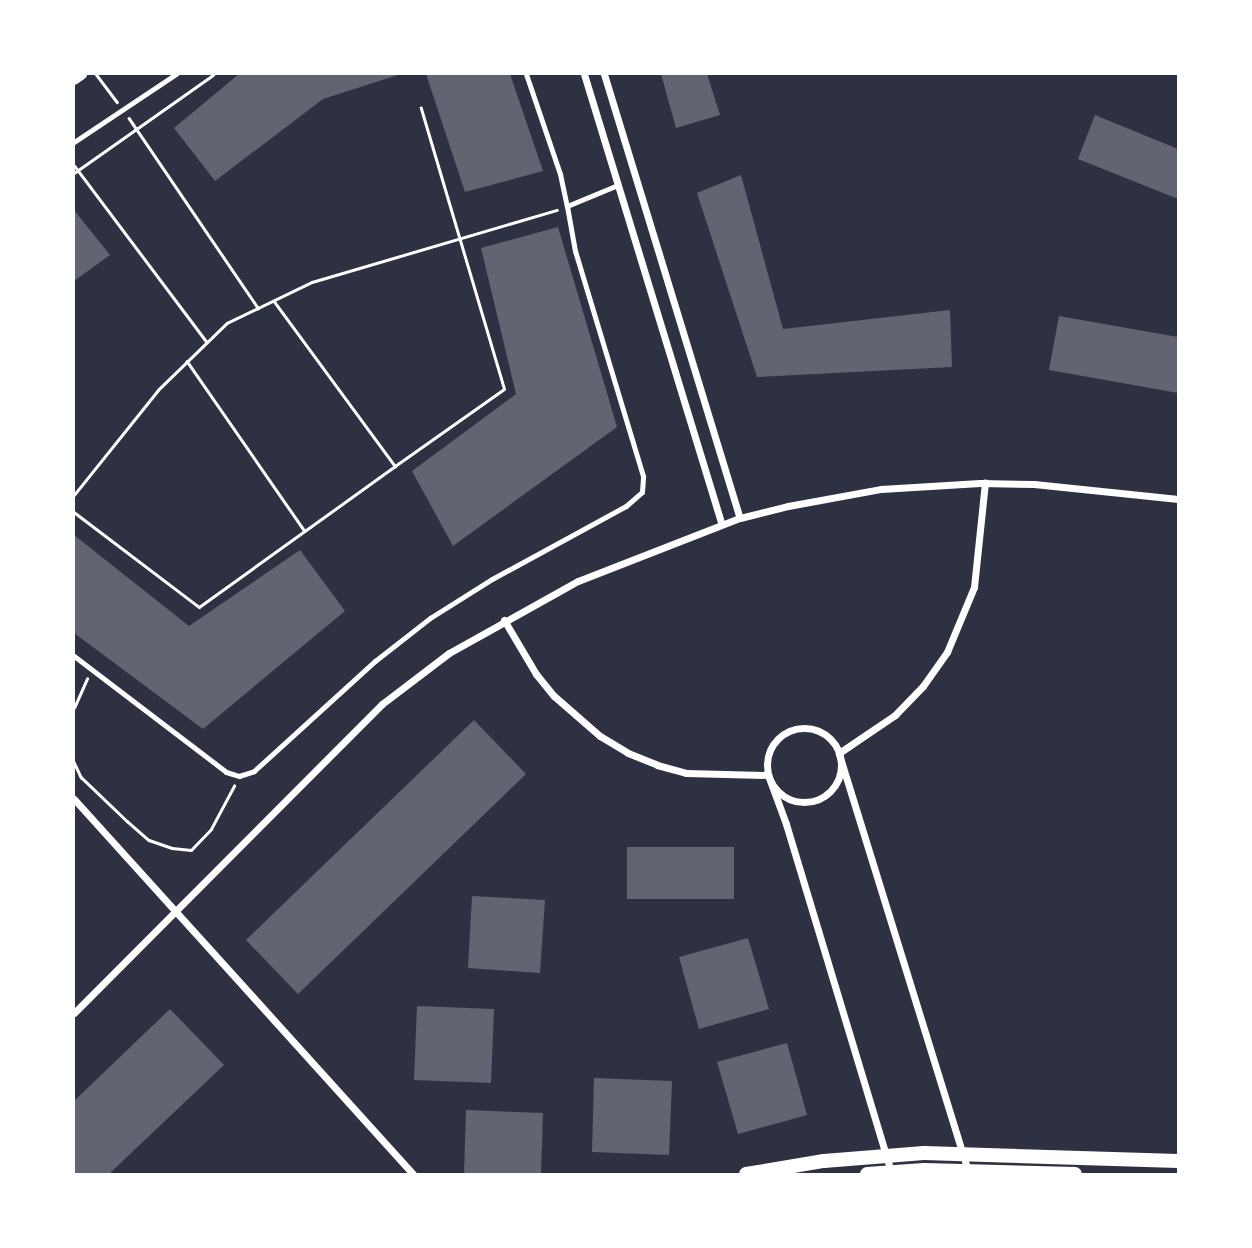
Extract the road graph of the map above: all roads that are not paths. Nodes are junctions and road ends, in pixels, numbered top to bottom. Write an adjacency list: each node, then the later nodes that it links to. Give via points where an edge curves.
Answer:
1 (81, 74): 6 (street)
2 (176, 74): 7 (lane)
3 (526, 74): 9 (lane, via 560,174)
4 (584, 74): 8 (street)
5 (604, 74): 12 (street)
6 (74, 79)
7 (74, 142)
8 (618, 185): 9 (lane); 13 (street)
9 (566, 206): 15 (lane, via 575,251 643,476 642,492 626,506 430,618 375,661 254,771 239,776 226,772)
10 (985, 483): 11 (street); 12 (street, via 881,489); 16 (street, via 974,587 947,652 895,715)
11 (1178, 499)
12 (740, 518): 13 (street)
13 (723, 524): 14 (street, via 578,581)
14 (504, 620): 17 (street, via 554,696 600,736 628,753 686,773); 19 (street, via 449,653 382,704)
15 (74, 656)
16 (839, 753): 17 (street, via 825,735 804,728 792,730 774,743 766,764); 17 (street, via 841,765 834,787 815,801 781,794); 21 (street)
17 (768, 775): 22 (street)
18 (74, 799): 19 (street)
19 (176, 912): 20 (street); 26 (street)
20 (74, 1013)
21 (963, 1153): 22 (main road); 23 (main road); 24 (street)
22 (886, 1155): 25 (street); 27 (main road)
23 (1178, 1161)
24 (968, 1171): 25 (main road); 29 (main road)
25 (891, 1172): 28 (main road)
26 (413, 1174)
27 (746, 1174)
28 (867, 1174)
29 (1075, 1174)

